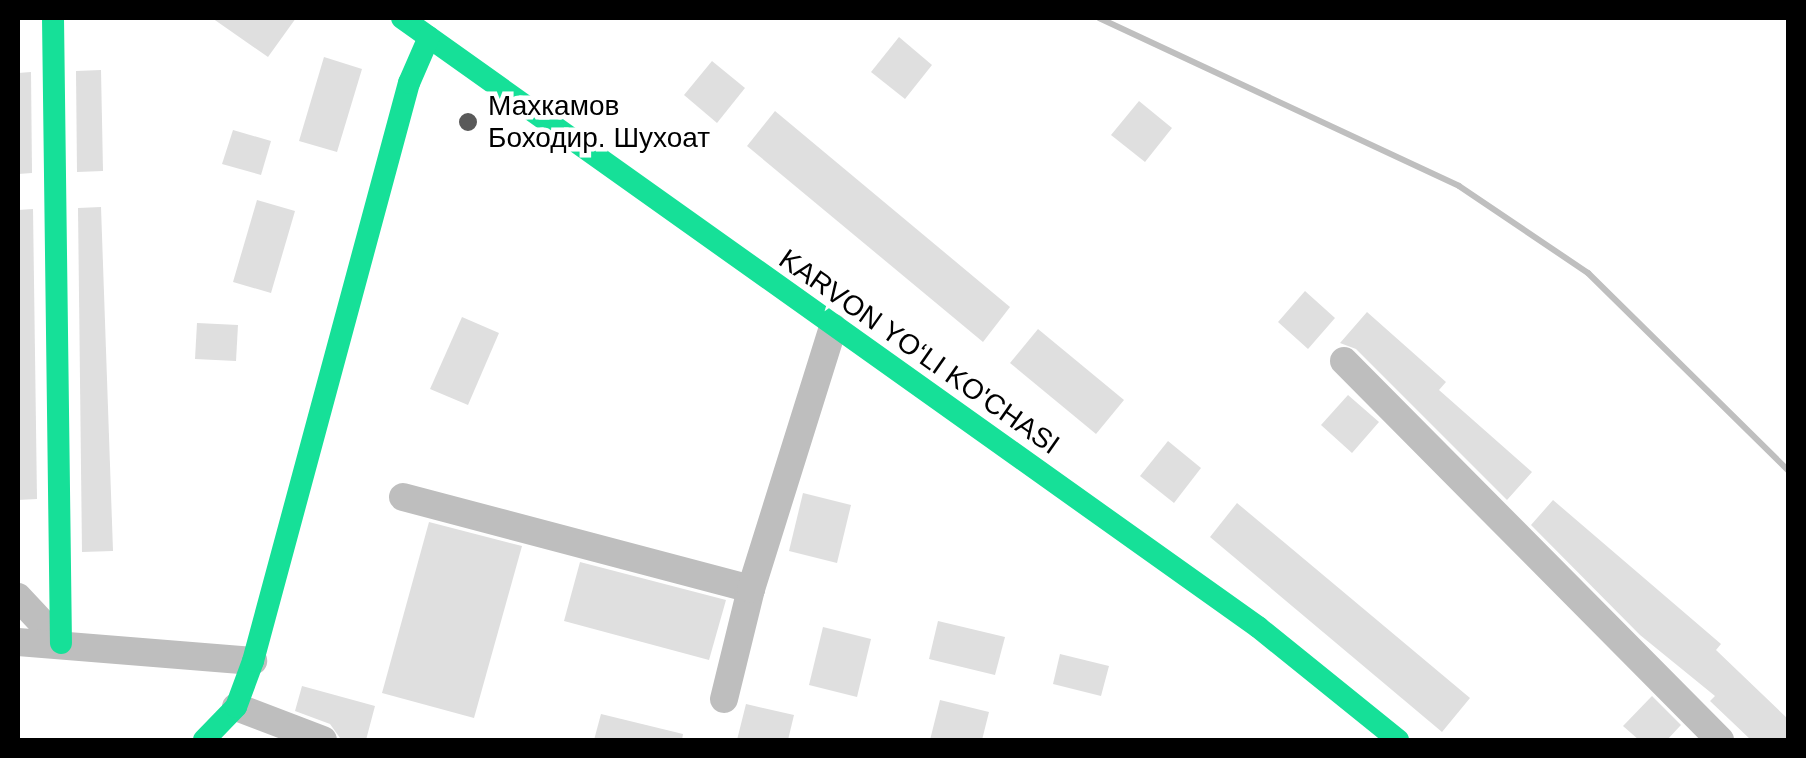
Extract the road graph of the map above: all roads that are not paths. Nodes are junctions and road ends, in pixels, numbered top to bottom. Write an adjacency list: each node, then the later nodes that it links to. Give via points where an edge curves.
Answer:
1 (53, 18): 10 (street)
2 (402, 18): 3 (street, KARVON YO‘LI KO'CHASI)
3 (430, 38): 4 (street, KARVON YO‘LI KO'CHASI); 11 (street, via 409,83)
4 (833, 328): 7 (street); 16 (street, KARVON YO‘LI KO'CHASI, via 1258,628)
5 (1344, 361): 17 (street)
6 (403, 496): 7 (street)
7 (751, 588): 12 (street)
8 (18, 597): 10 (street)
9 (18, 642): 10 (street)
10 (61, 642): 11 (street)
11 (252, 661): 13 (street)
12 (724, 699)
13 (236, 706): 14 (street); 15 (street)
14 (204, 740)
15 (323, 740)
16 (1398, 740)
17 (1720, 740)

